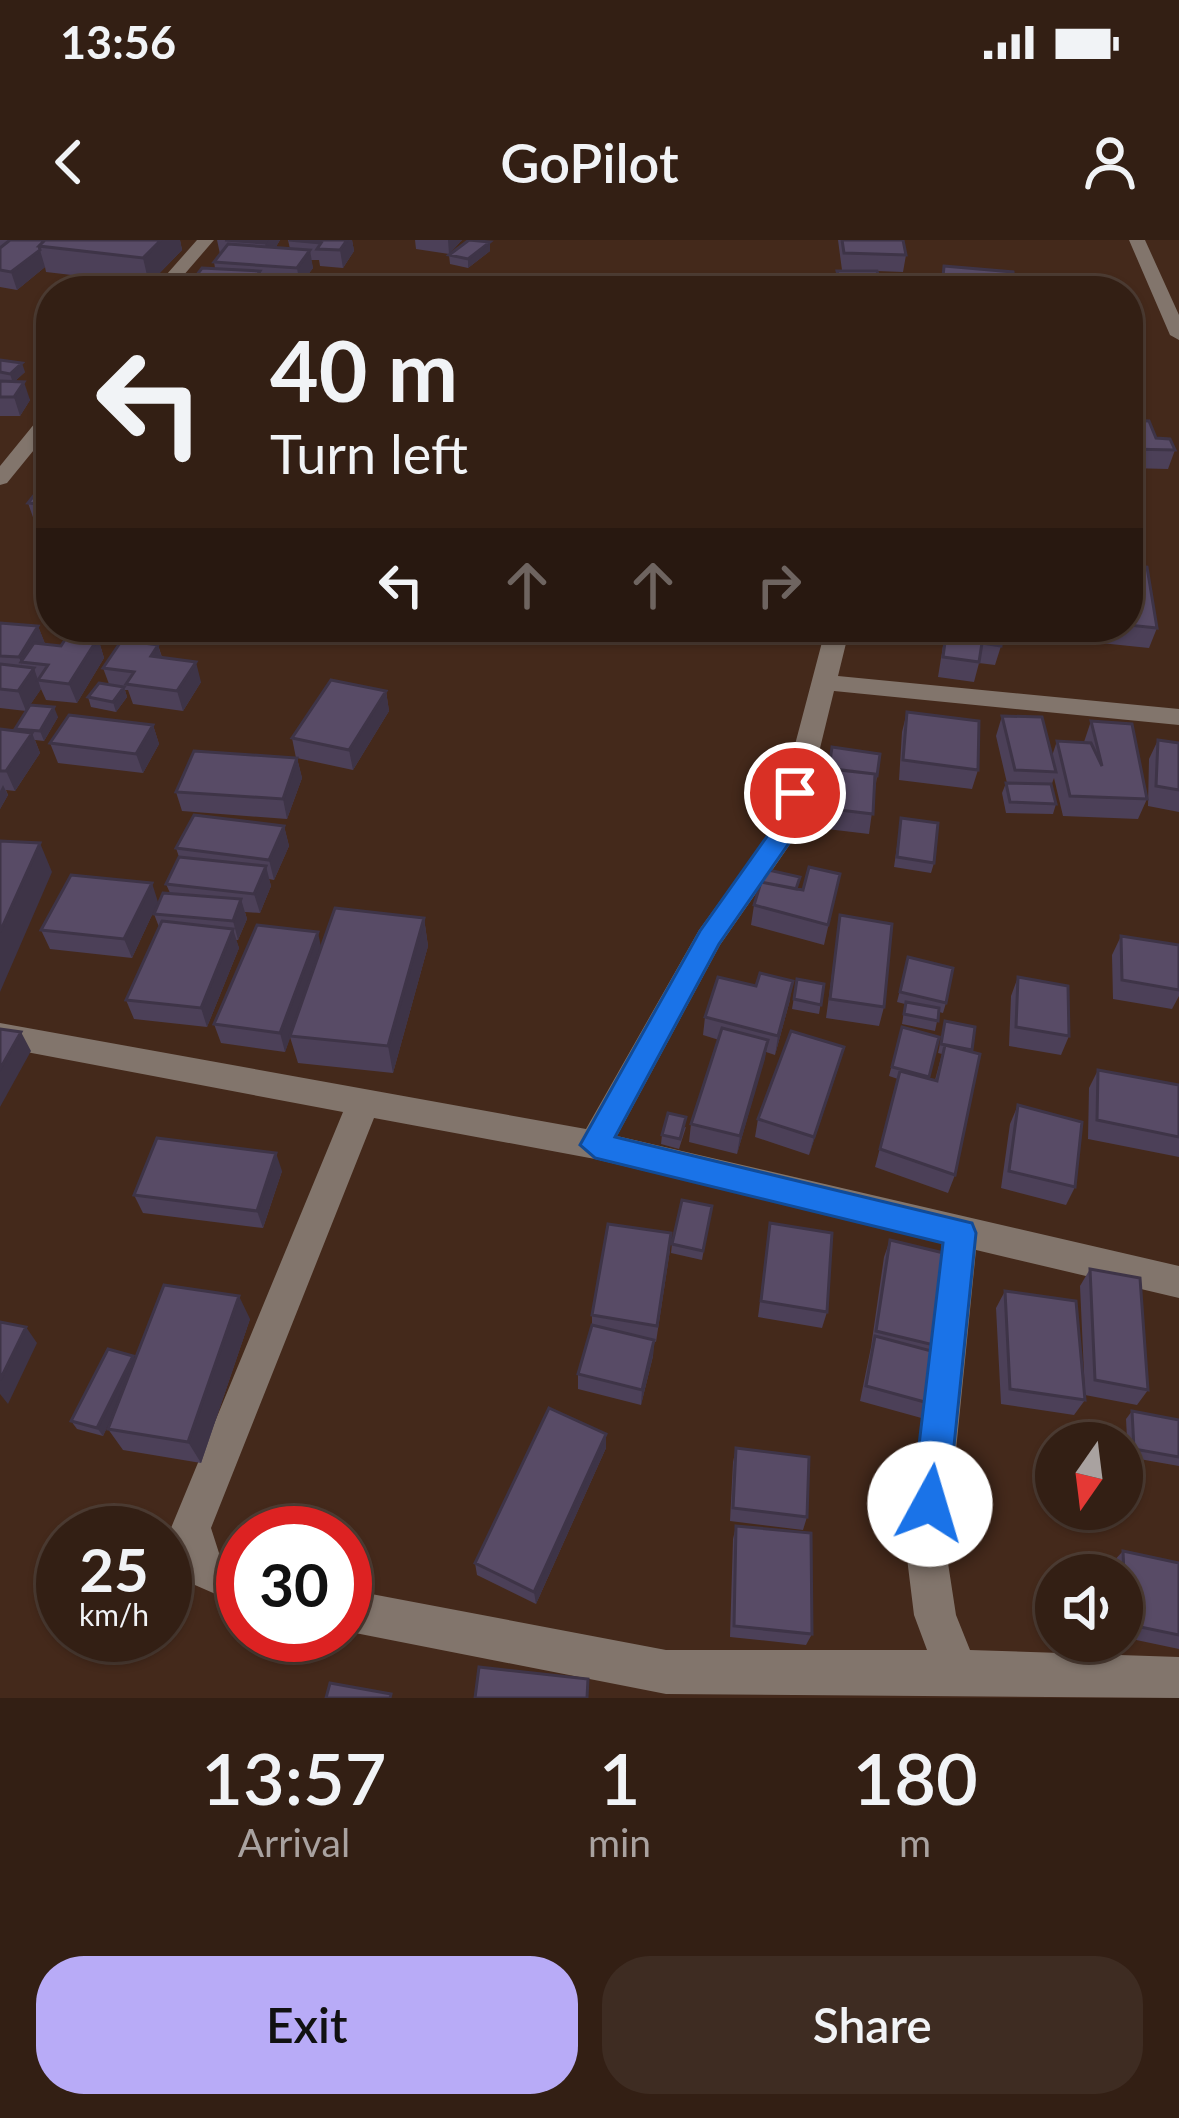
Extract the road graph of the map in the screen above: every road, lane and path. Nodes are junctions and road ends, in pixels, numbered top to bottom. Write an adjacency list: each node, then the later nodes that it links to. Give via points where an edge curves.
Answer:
1 (206, 240): 3 (street)
2 (1148, 250): 4 (street)
3 (174, 276)
4 (1179, 335)
5 (36, 434): 6 (street)
6 (0, 478)
7 (834, 642): 8 (street)
8 (824, 682): 9 (street); 12 (street, via 785,830 709,938)
9 (1179, 717)
10 (0, 1035): 11 (street)
11 (364, 1101): 12 (street); 15 (street, via 191,1528 202,1567)
12 (595, 1145): 13 (street)
13 (960, 1233): 14 (street); 17 (street, via 926,1550 935,1615)
14 (1179, 1282)
15 (216, 1573)
16 (372, 1615): 17 (street, via 666,1672)
17 (957, 1671): 18 (street)
18 (1179, 1679)

